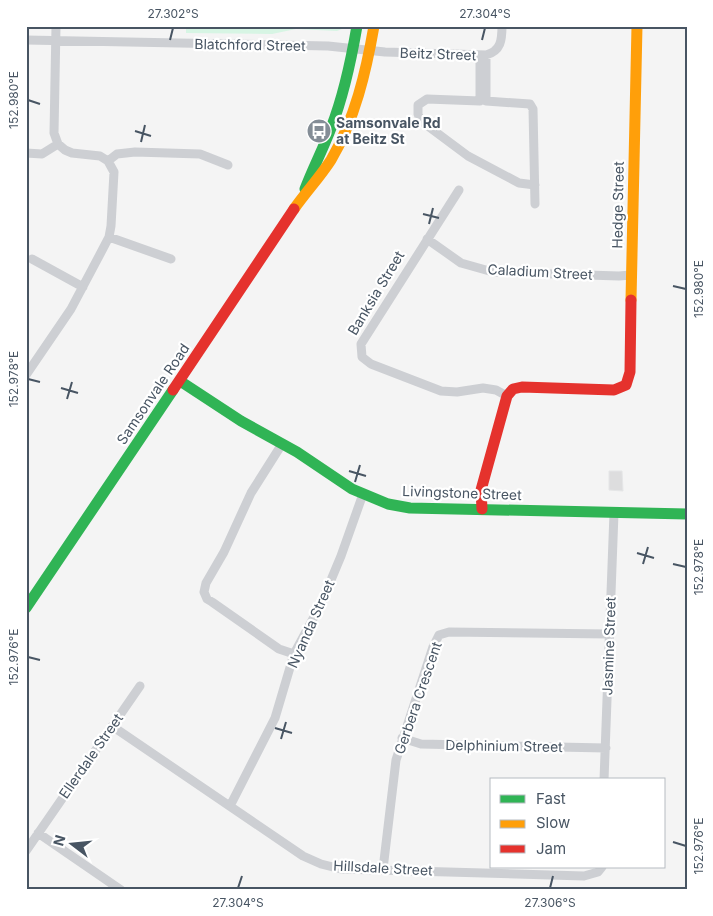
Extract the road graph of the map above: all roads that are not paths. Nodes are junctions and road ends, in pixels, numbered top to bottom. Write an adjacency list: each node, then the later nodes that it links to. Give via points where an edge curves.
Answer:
1 (56, 26): 7 (street)
2 (357, 26): 8 (street, Samsonvale Road)
3 (374, 26): 9 (street, Samsonvale Road)
4 (502, 26): 10 (street, Beitz Street, via 500,46 496,51)
5 (637, 26): 23 (street, Hedge Street)
6 (26, 40): 7 (street, Blatchford Street)
7 (56, 41): 8 (street, Blatchford Street); 11 (street, via 54,134)
8 (353, 48): 9 (street, Beitz Street); 17 (street, Samsonvale Road, via 335,118)
9 (370, 51): 10 (street, Beitz Street); 17 (street, Samsonvale Road, via 356,101 338,145 321,176)
10 (483, 55): 15 (street, via 486,101 523,102 533,109); 15 (street, via 480,101 427,99 418,105 418,114 426,126 468,156 519,183)
11 (58, 144): 12 (street, via 42,154); 13 (street, via 72,153 100,156)
12 (26, 153)
13 (108, 161): 14 (street, via 117,154 126,153 200,154); 19 (street, via 114,172 113,215)
14 (228, 165)
15 (535, 185): 18 (street)
16 (459, 190): 20 (street, Banksia Street)
17 (303, 196): 26 (street, Samsonvale Road)
18 (535, 204)
19 (108, 237): 22 (street); 24 (street)
20 (427, 239): 23 (street, Caladium Street, via 461,263 493,272); 27 (street, Banksia Street, via 361,344 362,357 371,364 441,391 483,388)
21 (32, 259): 24 (street)
22 (171, 259)
23 (631, 275): 27 (street, Hedge Street, via 630,372 626,385 614,390 522,387 513,389)
24 (83, 286): 25 (street)
25 (26, 375)
26 (180, 381): 28 (street, Livingstone Street); 33 (street, Samsonvale Road)
27 (506, 396): 30 (street, via 481,490)
28 (282, 444): 29 (street, Livingstone Street); 35 (street, via 251,493 204,592 207,599 264,639)
29 (363, 494): 30 (street, Livingstone Street, via 410,508); 35 (street, Nyanda Street, via 321,604)
30 (482, 510): 31 (street, Livingstone Street)
31 (614, 513): 32 (street, Livingstone Street); 34 (street, Jasmine Street)
32 (687, 514)
33 (26, 608)
34 (609, 634): 38 (street, Gerbera Crescent, via 449,632 439,635); 39 (street, Jasmine Street)
35 (294, 654): 41 (street, Nyanda Street, via 275,718)
36 (140, 686): 37 (street, Ellerdale Street)
37 (112, 726): 41 (street, Hillsdale Street); 42 (street, Ellerdale Street)
38 (402, 738): 39 (street, Delphinium Street, via 421,744); 45 (street, Gerbera Crescent, via 396,760)
39 (606, 748): 40 (street, Jasmine Street)
40 (604, 778)
41 (230, 806): 45 (street, Hillsdale Street, via 303,856 321,864 341,869)
42 (38, 833): 43 (street, Ellerdale Street); 46 (street)
43 (26, 850)
44 (601, 868): 45 (street, Hillsdale Street, via 584,876)
45 (383, 869)
46 (121, 890)

